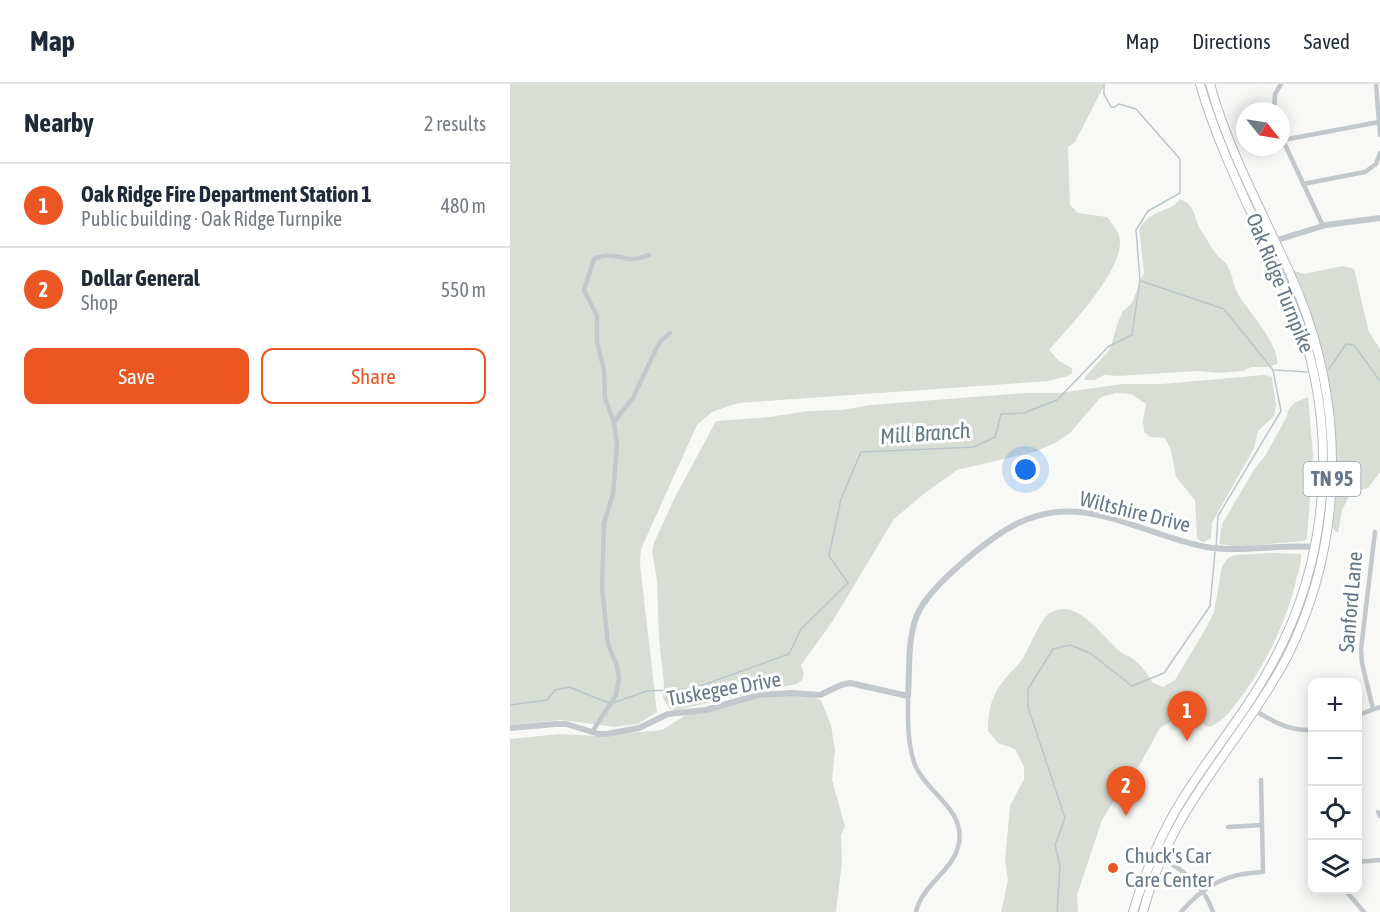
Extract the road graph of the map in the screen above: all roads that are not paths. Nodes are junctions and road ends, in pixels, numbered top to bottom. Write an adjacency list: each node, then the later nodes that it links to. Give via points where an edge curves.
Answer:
1 (1200, 84): 14 (highway, Oak Ridge Turnpike / TN 95, via 1213,127)
2 (1210, 84): 14 (highway, Oak Ridge Turnpike / TN 95)
3 (1281, 84): 5 (street)
4 (1376, 84): 6 (street)
5 (1275, 102)
6 (1379, 122): 7 (street); 8 (street)
7 (1380, 135)
8 (1290, 137)
9 (1380, 153): 11 (street, via 1376,164 1365,172)
10 (1290, 156): 11 (street)
11 (1303, 184): 13 (street)
12 (1380, 218): 13 (street)
13 (1323, 226): 14 (street)
14 (1270, 243): 19 (highway, Oak Ridge Turnpike / TN 95, via 1306,342 1328,454)
15 (649, 255): 17 (street, via 630,260 613,255 594,259 584,290 597,316 605,398)
16 (670, 333): 17 (street, via 657,347 629,405)
17 (614, 422): 27 (street, via 617,445 613,494 604,523 602,588 608,644 619,673 615,695)
18 (1375, 532): 23 (street, Sanford Lane, via 1360,649)
19 (1319, 548): 20 (street, Wiltshire Drive, via 1220,549 1078,512 1047,513 1019,523 953,571 924,603 912,632); 22 (highway, Oak Ridge Turnpike / TN 95, via 1291,624)
20 (908, 696): 27 (street, Tuskegee Drive, via 850,683 820,695 758,695 706,710 668,714 632,730); 36 (street, Wiltshire Drive, via 909,736 915,764 952,812 960,835 955,855 921,897)
21 (1380, 707): 23 (street)
22 (1251, 708): 26 (street, via 1283,727); 31 (highway, Oak Ridge Turnpike / TN 95, via 1181,801)
23 (1373, 709): 24 (street)
24 (1362, 714)
25 (510, 728): 27 (street, Tuskegee Drive, via 566,724)
26 (1308, 730)
27 (592, 732)
28 (1260, 780): 29 (street)
29 (1262, 825): 30 (street); 34 (street, via 1263,872 1236,874)
30 (1228, 827)
31 (1157, 857): 34 (street, via 1185,872); 37 (highway, Oak Ridge Turnpike / TN 95); 38 (highway, Oak Ridge Turnpike / TN 95)
32 (1380, 860): 33 (street)
33 (1362, 862)
34 (1203, 891): 39 (street); 40 (street)
35 (1348, 894): 41 (street)
36 (916, 912)
37 (1133, 912)
38 (1143, 912)
39 (1181, 912)
40 (1213, 912)
41 (1364, 912)

